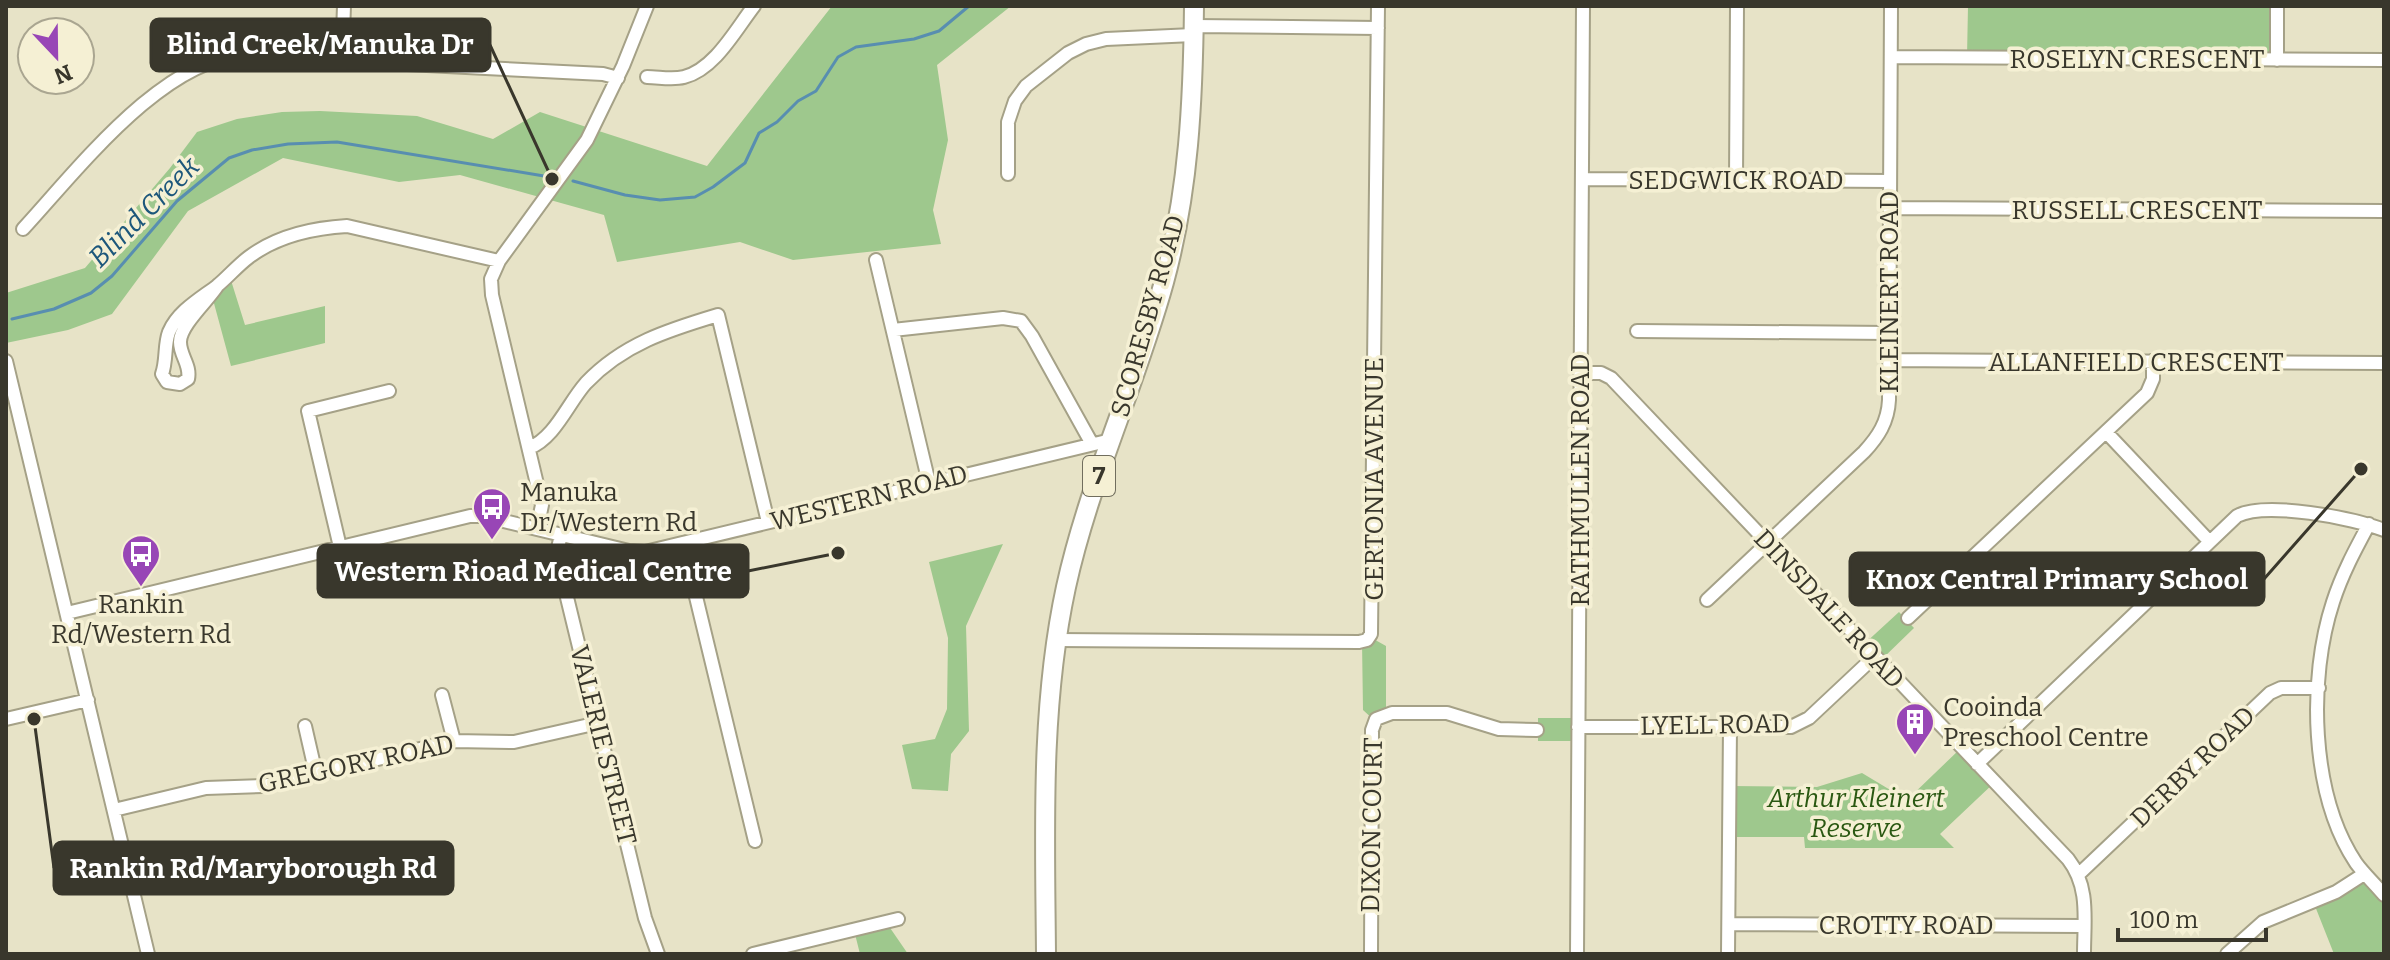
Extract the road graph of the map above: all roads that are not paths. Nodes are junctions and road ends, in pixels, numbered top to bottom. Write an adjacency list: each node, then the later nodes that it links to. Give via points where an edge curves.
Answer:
1 (344, 6): 15 (street)
2 (647, 6): 17 (street)
3 (754, 6): 16 (street, via 698,71 680,78)
4 (1194, 6): 11 (main road, SCORESBY ROAD / 7)
5 (1378, 6): 10 (street, GERTONIA AVENUE)
6 (1583, 6): 19 (street, RATHMULLEN ROAD)
7 (1737, 6): 20 (street)
8 (1891, 6): 12 (street, KLEINERT ROAD)
9 (2277, 6): 13 (street)
10 (1378, 28): 11 (street); 53 (street, GERTONIA AVENUE, via 1371,634 1359,642)
11 (1194, 30): 18 (street, via 1096,41 1060,58 1026,86 1011,108); 38 (main road, SCORESBY ROAD / 7, via 1191,123 1175,233 1159,298)
12 (1891, 57): 13 (street, ROSELYN CRESCENT); 21 (street, KLEINERT ROAD)
13 (2277, 60): 14 (street, ROSELYN CRESCENT)
14 (2384, 60)
15 (342, 61): 17 (street); 24 (street, via 233,56 201,65 136,110)
16 (647, 77)
17 (618, 78): 26 (street, via 587,140)
18 (1008, 174)
19 (1582, 179): 20 (street, SEDGWICK ROAD); 35 (street, RATHMULLEN ROAD)
20 (1736, 180): 21 (street, SEDGWICK ROAD)
21 (1890, 181): 22 (street, KLEINERT ROAD)
22 (1890, 208): 23 (street, RUSSELL CRESCENT); 30 (street, KLEINERT ROAD)
23 (2384, 211)
24 (23, 229)
25 (876, 260): 28 (street)
26 (499, 261): 27 (street, via 363,228 329,227 273,242); 39 (street, via 490,288)
27 (218, 285): 27 (street, via 181,336 188,379 167,382 162,374 171,328)
28 (893, 330): 38 (street, via 1003,318 1021,321); 40 (street)
29 (1637, 331): 30 (street)
30 (1889, 333): 31 (street, KLEINERT ROAD)
31 (1889, 360): 33 (street, ALLANFIELD CRESCENT); 48 (street, KLEINERT ROAD, via 1888,407 1879,434)
32 (6, 361): 51 (street)
33 (2153, 361): 34 (street, ALLANFIELD CRESCENT); 37 (street, via 2150,389)
34 (2384, 363)
35 (1580, 373): 48 (street, DINSDALE ROAD, via 1611,378); 61 (street, RATHMULLEN ROAD)
36 (389, 391): 49 (street, via 308,411)
37 (2106, 432): 46 (street); 52 (street)
38 (1102, 442): 40 (street, WESTERN ROAD); 53 (main road, SCORESBY ROAD / 7)
39 (529, 448): 41 (street, via 542,441 582,388 613,359 660,332 718,315); 43 (street, via 542,505)
40 (929, 483): 41 (street, WESTERN ROAD)
41 (768, 522): 47 (street, WESTERN ROAD)
42 (2369, 524): 44 (street); 46 (street, via 2293,512 2246,512); 55 (street, via 2333,604)
43 (537, 529): 45 (street, WESTERN ROAD); 49 (street, WESTERN ROAD, via 470,516)
44 (2384, 530)
45 (561, 535): 47 (street, WESTERN ROAD, via 634,552); 59 (street, VALERIE STREET, via 557,552)
46 (2209, 541): 65 (street)
47 (683, 543): 68 (street)
48 (1767, 543): 50 (street, KLEINERT ROAD); 54 (street, DINSDALE ROAD)
49 (340, 547): 51 (street, WESTERN ROAD)
50 (1707, 600)
51 (67, 613): 57 (street)
52 (1908, 618)
53 (1056, 640): 78 (main road, SCORESBY ROAD / 7, via 1047,727)
54 (1874, 657): 62 (street, LYELL ROAD, via 1804,722 1784,728); 65 (street, DINSDALE ROAD)
55 (2319, 688): 69 (street, DERBY ROAD, via 2270,693); 70 (street, via 2328,801 2342,839)
56 (442, 695): 64 (street)
57 (88, 700): 58 (street); 67 (street)
58 (6, 719)
59 (598, 723): 64 (street, GREGORY ROAD, via 514,742); 76 (street, VALERIE STREET)
60 (305, 726): 66 (street)
61 (1578, 727): 62 (street, LYELL ROAD); 80 (street, RATHMULLEN ROAD)
62 (1730, 728): 73 (street)
63 (1537, 730): 79 (street, DIXON COURT, via 1499,729 1447,713 1392,713 1376,719)
64 (454, 741): 66 (street, GREGORY ROAD)
65 (1977, 764): 69 (street, DINSDALE ROAD)
66 (316, 774): 67 (street, GREGORY ROAD, via 252,788 206,788)
67 (114, 810): 75 (street)
68 (755, 841)
69 (2079, 874): 74 (street)
70 (2364, 874): 71 (street); 83 (street, via 2336,892 2263,922)
71 (2384, 895)
72 (898, 919): 77 (street)
73 (1729, 924): 74 (street, CROTTY ROAD); 81 (street)
74 (2084, 926): 82 (street)
75 (148, 954)
76 (658, 954)
77 (753, 954)
78 (1046, 954)
79 (1371, 954)
80 (1577, 954)
81 (1728, 954)
82 (2084, 954)
83 (2227, 954)

